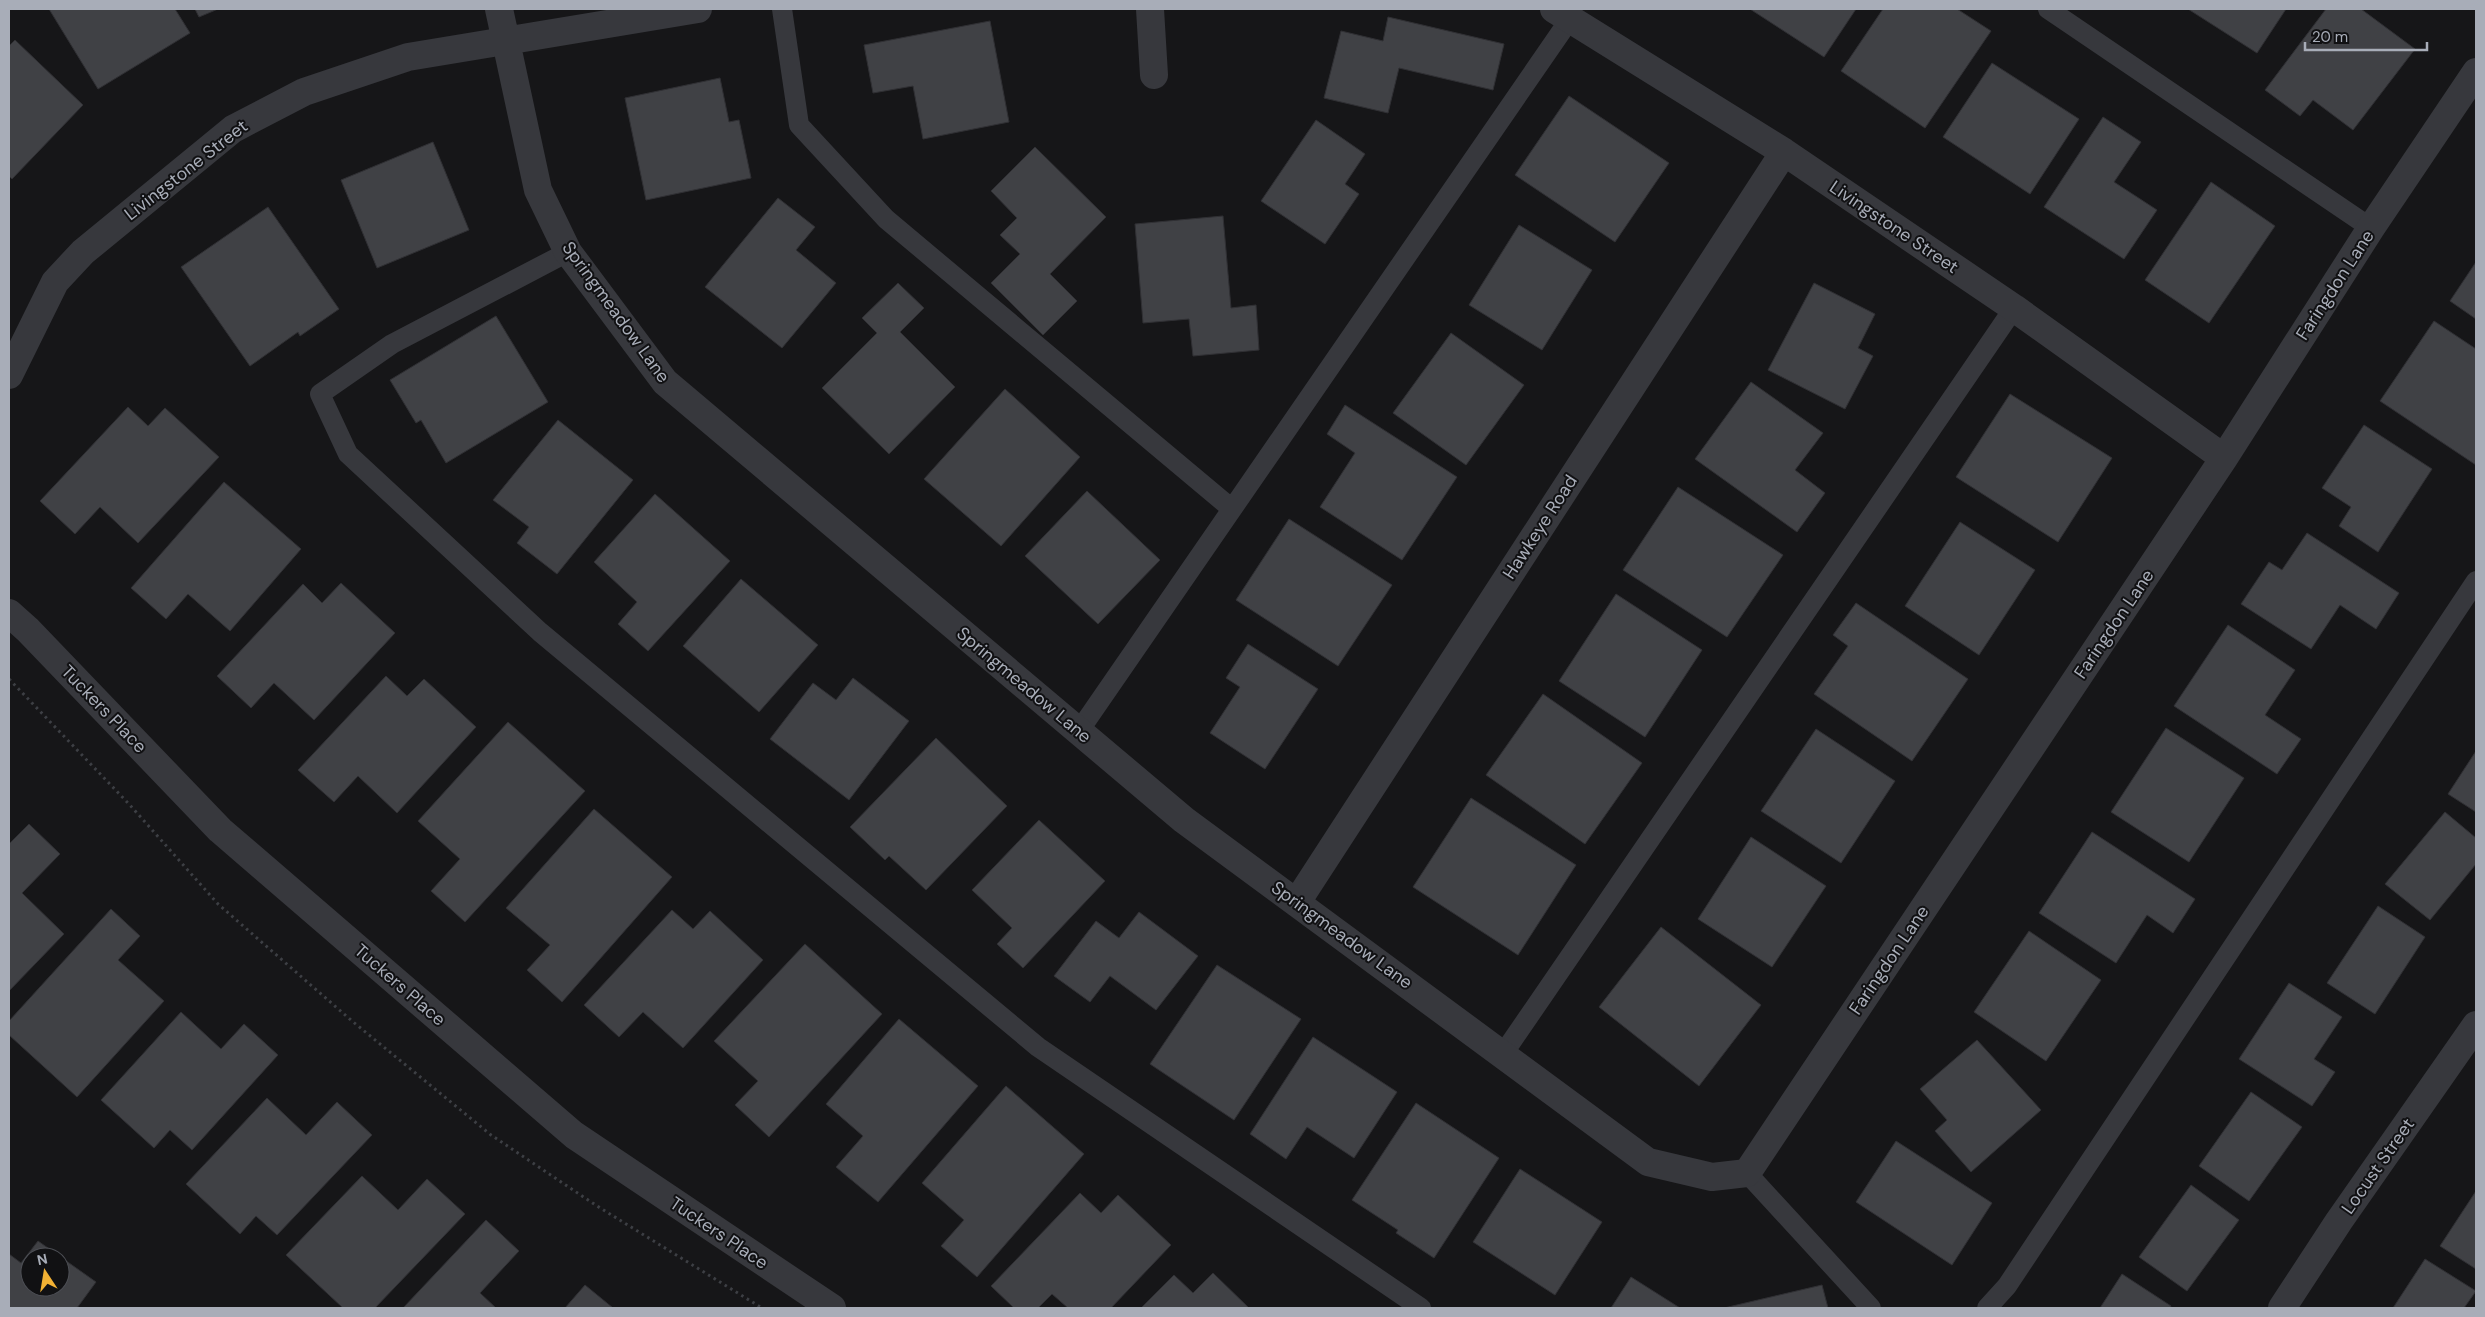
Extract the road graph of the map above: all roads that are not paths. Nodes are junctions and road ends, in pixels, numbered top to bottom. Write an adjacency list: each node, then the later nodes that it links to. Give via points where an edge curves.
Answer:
1 (499, 9): 7 (street, Springmeadow Lane)
2 (698, 9): 7 (street, Livingstone Street)
3 (782, 9): 16 (lane, via 799,125 886,219)
4 (1150, 9): 9 (street)
5 (2048, 9): 11 (lane)
6 (1562, 14): 10 (street, Livingstone Street); 16 (lane)
7 (504, 40): 12 (street, Springmeadow Lane, via 538,190); 14 (street, Livingstone Street, via 408,56 304,92 233,129 83,252 56,282)
8 (2476, 72): 11 (street, Faringdon Lane)
9 (1154, 75)
10 (1784, 152): 13 (street, Livingstone Street); 20 (street, Hawkeye Road)
11 (2372, 228): 15 (street, Faringdon Lane)
12 (568, 252): 19 (street, Springmeadow Lane, via 665,382); 25 (lane, via 392,344 320,394 348,454 540,632 1038,1047)
13 (2014, 308): 15 (street, Livingstone Street); 22 (lane)
14 (9, 375)
15 (2224, 458): 23 (street, Faringdon Lane)
16 (1232, 509): 19 (lane)
17 (2476, 581): 27 (lane, via 2007,1286)
18 (9, 613): 24 (street, Tuckers Place, via 220,830 574,1135)
19 (1079, 731): 20 (street, Springmeadow Lane, via 1184,820)
20 (1297, 902): 22 (street, Springmeadow Lane)
21 (2476, 1025): 28 (street, Locust Street)
22 (1503, 1054): 23 (street, Springmeadow Lane, via 1648,1162 1712,1177)
23 (1747, 1173): 26 (lane)
24 (832, 1308)
25 (1420, 1308)
26 (1871, 1308)
27 (1987, 1308)
28 (2282, 1308)

